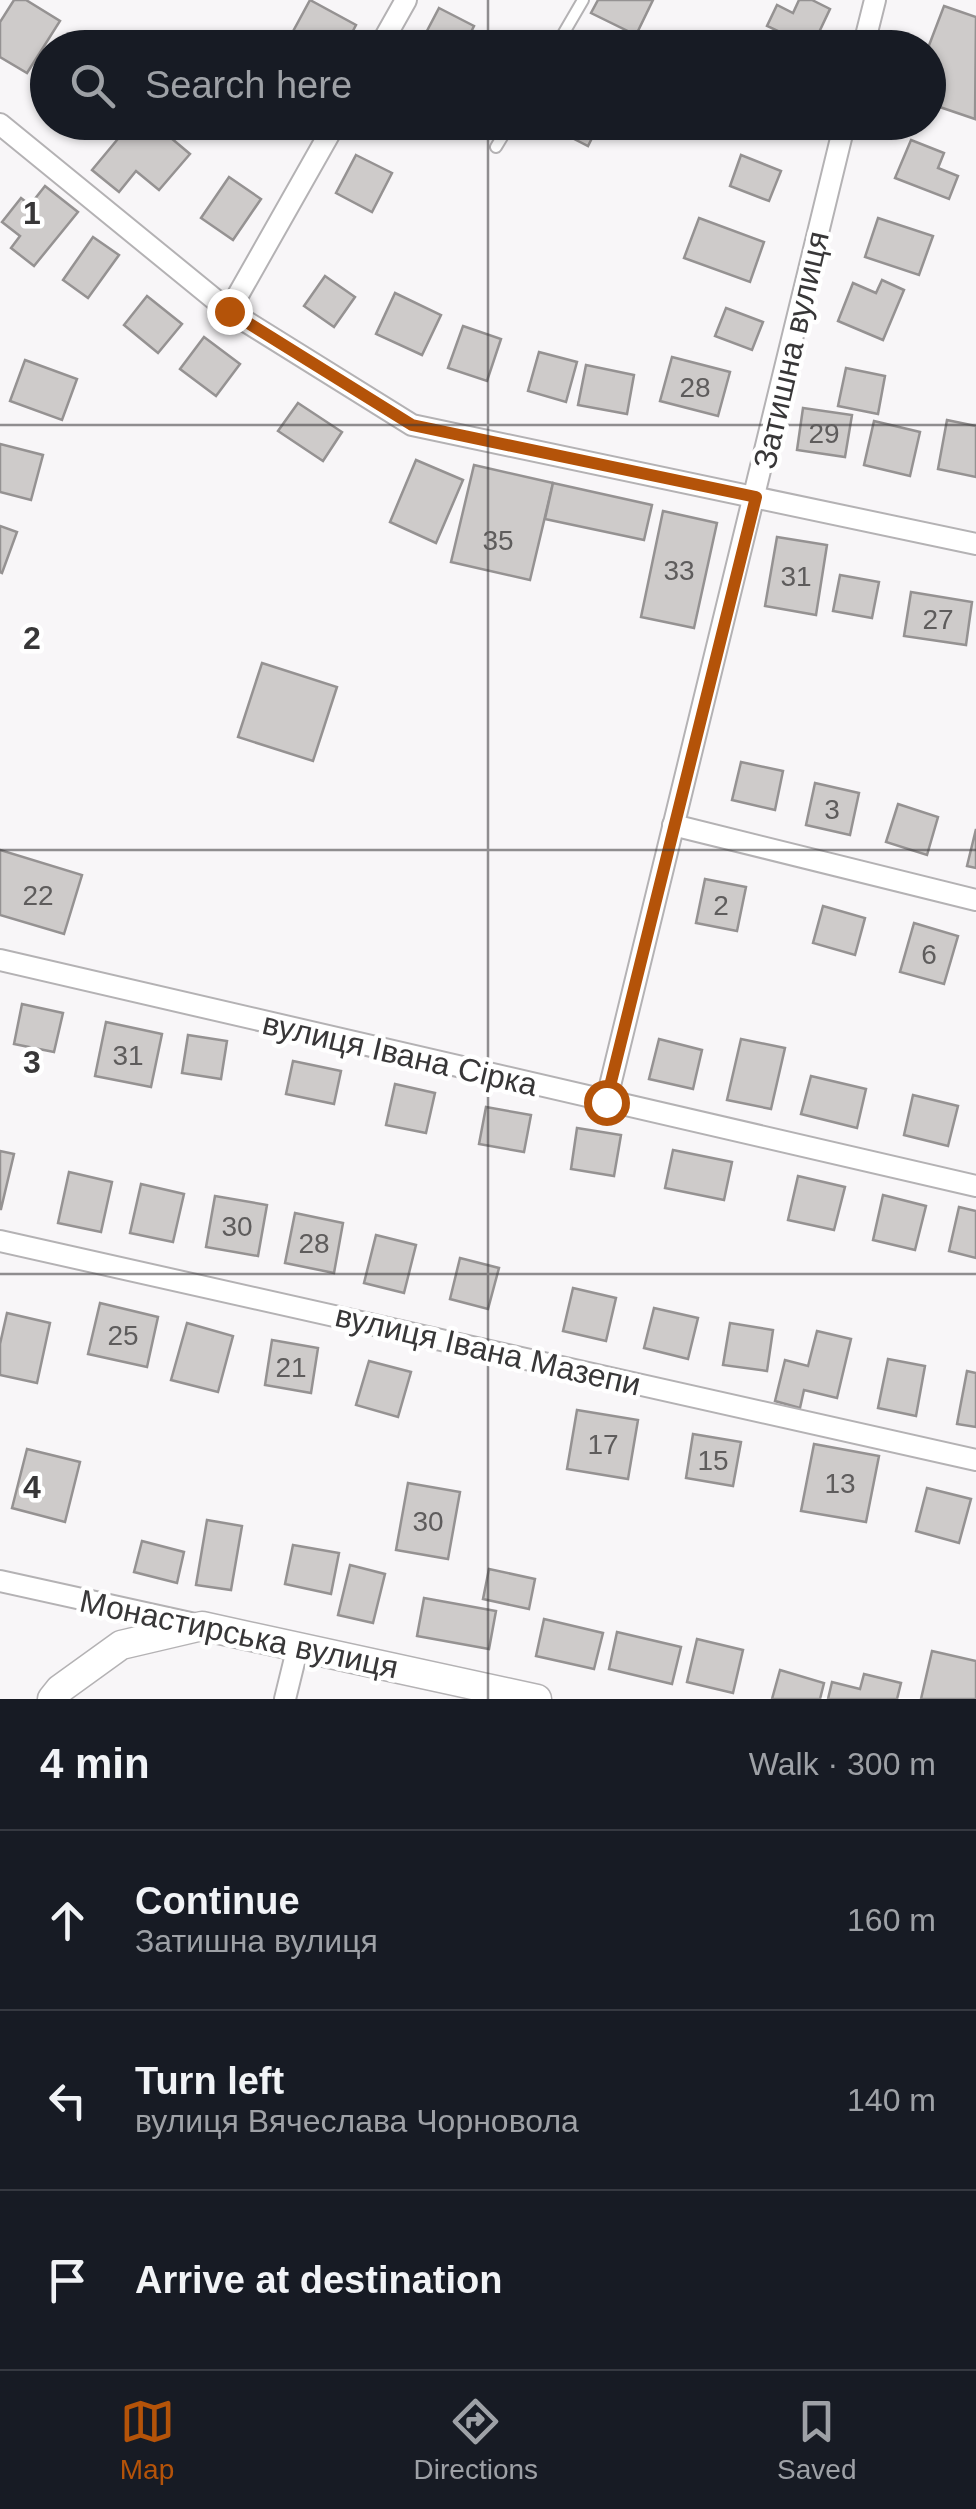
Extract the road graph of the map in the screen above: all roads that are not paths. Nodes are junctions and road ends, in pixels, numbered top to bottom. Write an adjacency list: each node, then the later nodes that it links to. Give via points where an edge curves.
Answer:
1 (406, 0): 4 (street)
2 (583, 0): 5 (lane)
3 (875, 0): 6 (street)
4 (389, 30)
5 (566, 30)
6 (868, 30)
7 (0, 124): 12 (street)
8 (326, 140): 12 (street)
9 (500, 140): 11 (lane)
10 (841, 140): 13 (street, Затишна вулиця)
11 (496, 147)
12 (229, 311): 13 (street, via 412,425)
13 (756, 497): 14 (street); 15 (street, Затишна вулиця)
14 (976, 544)
15 (673, 825): 16 (street); 18 (street, Затишна вулиця)
16 (976, 900)
17 (0, 960): 18 (street, вулиця Івана Сірка)
18 (606, 1102): 19 (street, вулиця Івана Сірка)
19 (976, 1186)
20 (0, 1241): 21 (street, вулиця Івана Мазепи)
21 (976, 1460)
22 (0, 1582): 23 (street, Монастирська вулиця)
23 (202, 1626): 24 (street, Монастирська вулиця); 25 (street, via 122,1645)
24 (298, 1646): 26 (street); 27 (street, Монастирська вулиця)
25 (52, 1699)
26 (286, 1699)
27 (537, 1699)

